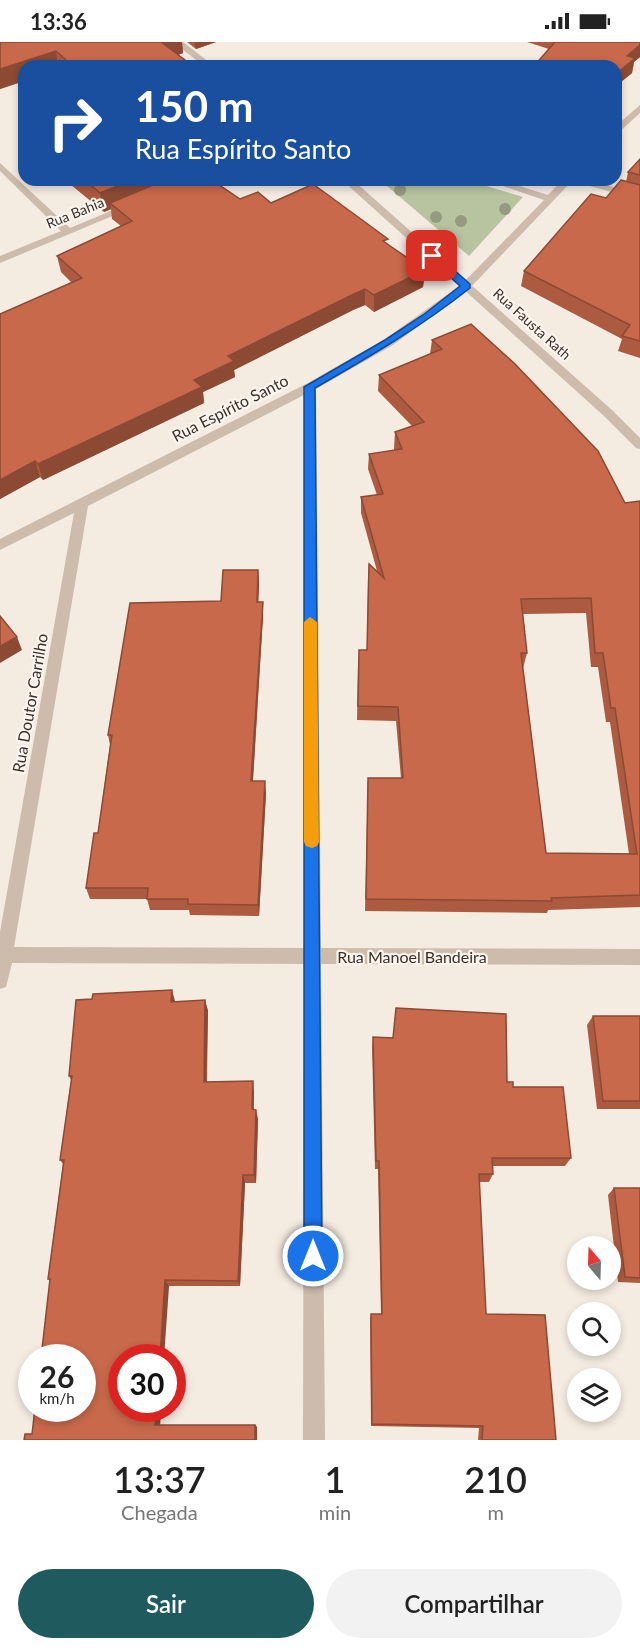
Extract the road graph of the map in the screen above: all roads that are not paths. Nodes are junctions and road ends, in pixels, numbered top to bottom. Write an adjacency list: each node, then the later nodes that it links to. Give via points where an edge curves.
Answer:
1 (177, 42): 2 (street)
2 (202, 60)
3 (640, 108): 4 (street)
4 (622, 126)
5 (0, 166): 6 (street)
6 (18, 183)
7 (21, 186): 15 (street)
8 (354, 186): 17 (street, Rua Fausta Rath)
9 (510, 186): 13 (street)
10 (562, 186): 13 (street, Rua Espírito Santo)
11 (599, 186): 12 (street)
12 (640, 197)
13 (549, 198): 17 (street, Rua Espírito Santo)
14 (142, 202): 15 (street, Rua Bahia)
15 (68, 232): 16 (street, Rua Bahia)
16 (0, 260)
17 (466, 286): 18 (street, Rua Espírito Santo, via 389,342); 19 (street, Rua Fausta Rath)
18 (309, 387): 20 (street, Rua Espírito Santo); 23 (street)
19 (640, 445)
20 (82, 503): 21 (street, Rua Espírito Santo); 22 (street, Rua Doutor Carrilho)
21 (0, 545)
22 (4, 955): 23 (street, Rua Manoel Bandeira); 25 (street, Rua Doutor Carrilho)
23 (312, 956): 24 (street, Rua Manoel Bandeira); 26 (street)
24 (640, 957)
25 (0, 981)
26 (314, 1440)

